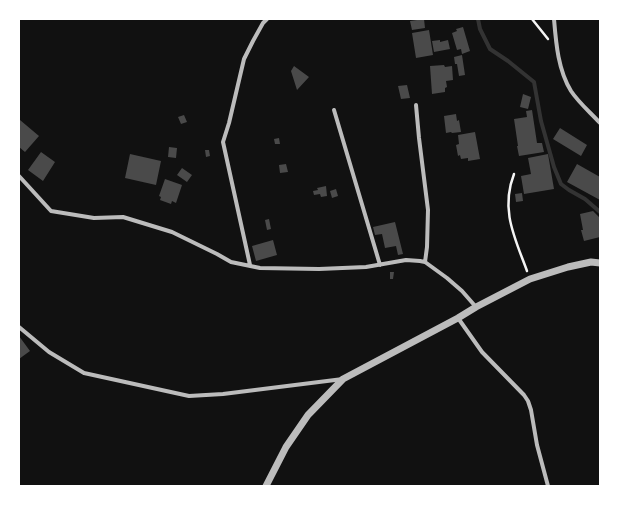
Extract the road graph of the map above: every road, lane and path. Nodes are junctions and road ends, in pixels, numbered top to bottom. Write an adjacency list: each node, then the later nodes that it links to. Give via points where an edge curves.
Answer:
1 (267, 19): 12 (street, via 244,59 223,142)
2 (532, 19): 4 (path)
3 (554, 19): 4 (street)
4 (556, 45): 7 (street, via 571,90)
5 (416, 105): 10 (street, via 428,210)
6 (334, 110): 13 (street)
7 (600, 123)
8 (514, 174): 14 (path, via 510,184 509,213 511,226)
9 (19, 176): 12 (street, via 51,211 94,218 123,217 172,232 231,262)
10 (425, 262): 13 (street, via 411,260); 15 (street, via 462,291)
11 (600, 263): 14 (street, via 568,266)
12 (250, 265): 13 (street, via 260,268 320,269)
13 (380, 265)
14 (530, 279): 15 (street)
15 (476, 307): 16 (street)
16 (458, 318): 18 (street); 20 (street, via 482,352 528,401)
17 (19, 327): 18 (street, via 49,352 84,373 189,396)
18 (343, 379): 19 (street, via 308,415 286,447)
19 (266, 486)
20 (548, 486)

